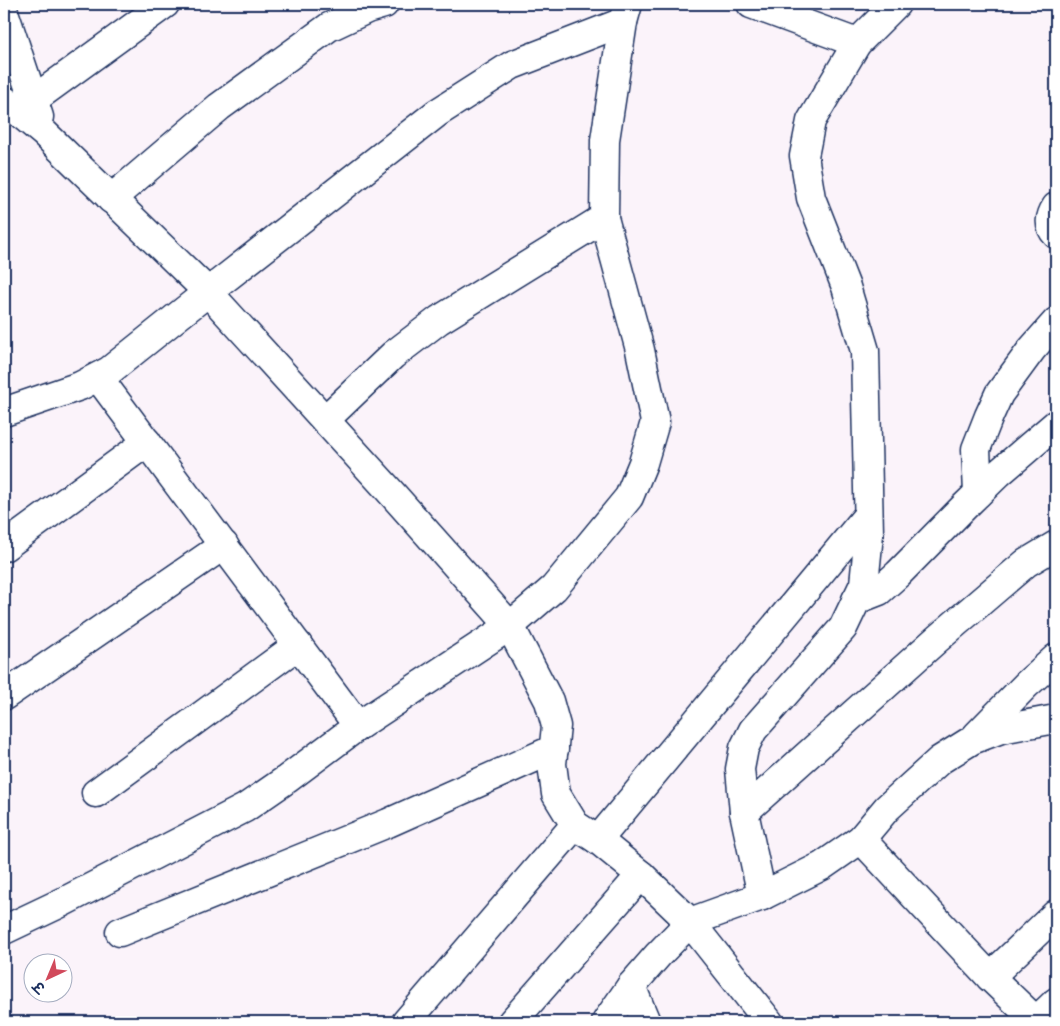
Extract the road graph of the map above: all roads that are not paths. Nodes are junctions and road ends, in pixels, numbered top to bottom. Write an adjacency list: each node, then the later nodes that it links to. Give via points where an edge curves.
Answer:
1 (164, 4): 9 (street)
2 (384, 4): 11 (street, via 336,23 313,38 219,107)
3 (750, 4): 7 (street)
4 (896, 4): 7 (street)
5 (4, 12): 9 (street)
6 (626, 13): 13 (street, via 606,140); 15 (street, via 512,65 437,113)
7 (857, 43): 23 (street, via 811,121 804,156 811,198 846,287 865,352)
8 (4, 100): 10 (street)
9 (33, 100): 10 (street)
10 (44, 133): 11 (street)
11 (112, 199): 15 (street)
12 (1056, 207): 14 (street, via 1051,219 1052,230)
13 (604, 218): 19 (street, via 439,320 392,355); 28 (street, via 640,350 655,422 644,463 629,497 554,588)
14 (1056, 234)
15 (208, 292): 17 (street, via 109,371); 19 (street)
16 (1056, 322): 22 (street, via 999,394 976,449)
17 (98, 376): 18 (street, via 80,386); 21 (street)
18 (4, 412)
19 (325, 420): 28 (street)
20 (1056, 424): 22 (street)
21 (147, 442): 24 (street); 26 (street)
22 (978, 493): 27 (street, via 879,591)
23 (868, 515): 27 (street, via 864,584); 40 (street)
24 (224, 545): 29 (street); 31 (street)
25 (1056, 545): 37 (street, via 1026,563 936,640)
26 (4, 547)
27 (856, 600): 37 (street, via 843,628 753,730 744,748 740,769)
28 (510, 626): 33 (street); 35 (street, via 549,701 556,726)
29 (298, 645): 33 (street); 36 (street)
30 (1056, 658): 34 (street)
31 (4, 696)
32 (1056, 719): 34 (street, via 1001,729)
33 (358, 726): 45 (street, via 245,808)
34 (972, 740): 39 (street, via 940,760 887,808)
35 (554, 749): 38 (street, via 552,764 556,794); 46 (street, via 388,823)
36 (96, 794)
37 (744, 812): 42 (street)
38 (575, 825): 40 (street); 50 (street)
39 (861, 839): 42 (street, via 822,866); 47 (street)
40 (598, 840): 41 (street)
41 (641, 875): 44 (street); 51 (street)
42 (762, 896): 44 (street)
43 (1056, 914): 47 (street)
44 (690, 922): 48 (street); 54 (street)
45 (4, 930)
46 (120, 932)
47 (990, 977): 55 (street)
48 (631, 986): 52 (street); 53 (street)
49 (1056, 1002): 55 (street)
50 (406, 1022)
51 (512, 1022)
52 (606, 1022)
53 (646, 1022)
54 (769, 1022)
55 (1035, 1022)

